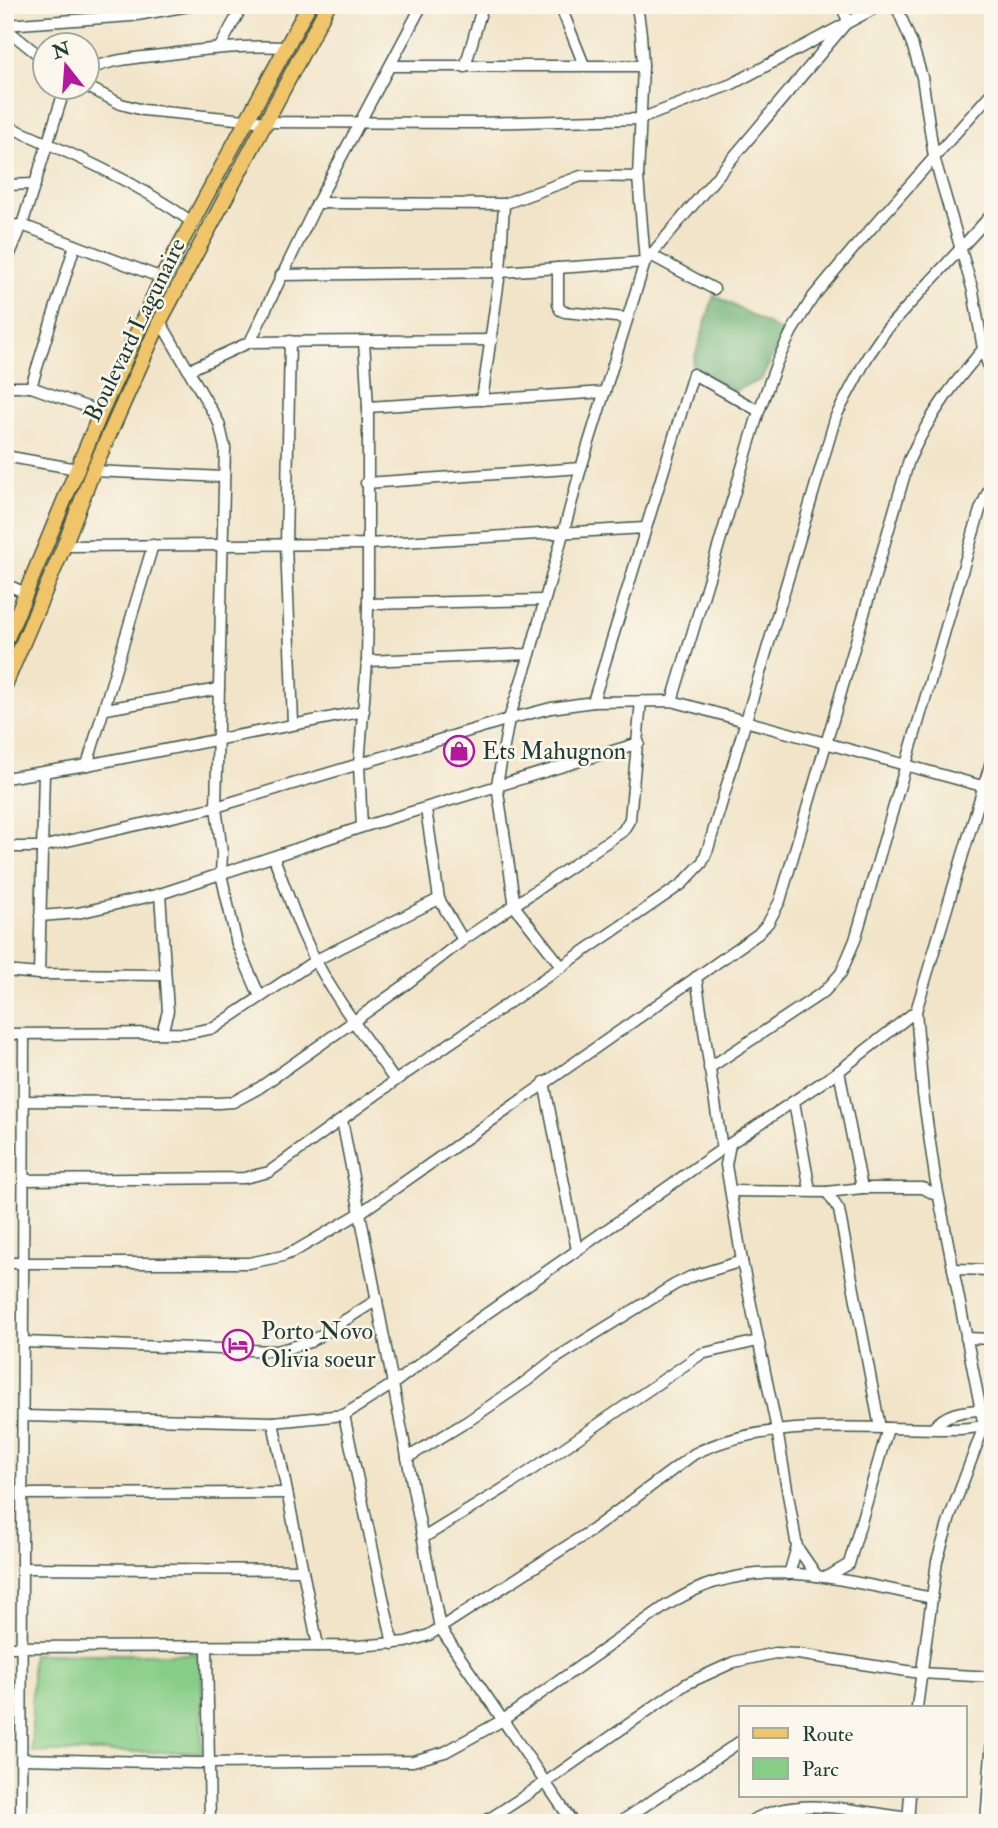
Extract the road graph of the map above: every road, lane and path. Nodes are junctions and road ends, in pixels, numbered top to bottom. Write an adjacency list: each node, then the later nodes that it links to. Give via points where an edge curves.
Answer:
1 (195, 5): 13 (street, via 131,16)
2 (243, 5): 14 (street)
3 (309, 5): 15 (main road, Boulevard Lagunaire)
4 (328, 5): 27 (main road, Boulevard Lagunaire)
5 (422, 5): 19 (street)
6 (483, 5): 21 (street)
7 (560, 5): 18 (street)
8 (636, 5): 20 (street)
9 (841, 5): 12 (street)
10 (881, 5): 12 (street)
11 (895, 5): 31 (street, via 922,77)
12 (848, 21): 25 (street, via 732,84); 43 (street)
13 (5, 27): 16 (street)
14 (220, 47): 15 (street); 17 (street, via 129,57)
15 (287, 47): 26 (main road, Boulevard Lagunaire)
16 (32, 49)
17 (102, 65)
18 (584, 65): 20 (street); 21 (street)
19 (390, 66): 21 (street); 28 (street)
20 (643, 66): 25 (street)
21 (465, 67)
22 (993, 91): 31 (street)
23 (102, 95): 26 (street, via 144,110)
24 (61, 102): 30 (street)
25 (640, 119): 28 (street); 32 (street)
26 (247, 120): 27 (street); 38 (main road, Boulevard Lagunaire)
27 (266, 122): 28 (street); 51 (main road, Boulevard Lagunaire)
28 (358, 123): 35 (street)
29 (5, 125): 30 (street)
30 (48, 144): 33 (street); 38 (street, via 131,182)
31 (934, 157): 42 (street); 65 (street, via 813,297 776,362)
32 (638, 177): 36 (street, via 581,176); 43 (street)
33 (35, 184): 34 (street); 39 (street)
34 (5, 185)
35 (317, 203): 36 (street); 47 (street)
36 (504, 204): 46 (street)
37 (993, 213): 42 (street)
38 (192, 222): 48 (main road, Boulevard Lagunaire)
39 (22, 225): 40 (street); 41 (street); 44 (street)
40 (5, 226)
41 (75, 245): 48 (street); 61 (street)
42 (960, 250): 57 (street); 96 (street, via 880,339 836,416)
43 (647, 256): 45 (street); 49 (street); 50 (street)
44 (5, 266)
45 (558, 268): 46 (street); 50 (street, via 560,310)
46 (500, 272): 47 (street); 53 (street)
47 (281, 275): 56 (street)
48 (162, 278): 66 (main road, Boulevard Lagunaire)
49 (714, 289)
50 (626, 318): 62 (street)
51 (160, 321): 58 (street); 70 (main road, Boulevard Lagunaire)
52 (993, 338): 57 (street)
53 (492, 340): 55 (street); 63 (street)
54 (290, 341): 55 (street); 56 (street); 79 (street)
55 (364, 341): 64 (street)
56 (250, 342): 58 (street)
57 (983, 349): 59 (street); 100 (street, via 927,422 909,460)
58 (189, 370): 71 (street, via 219,423 225,448)
59 (993, 381)
60 (5, 387): 61 (street)
61 (31, 387): 66 (street)
62 (605, 393): 63 (street); 68 (street)
63 (482, 400): 64 (street)
64 (368, 407): 73 (street)
65 (758, 411): 74 (street, via 693,374); 91 (street)
66 (101, 412): 69 (main road, Boulevard Lagunaire)
67 (5, 456): 69 (street)
68 (581, 468): 73 (street); 75 (street)
69 (77, 469): 82 (main road, Boulevard Lagunaire)
70 (93, 471): 71 (street); 80 (main road, Boulevard Lagunaire)
71 (224, 477): 78 (street)
72 (993, 480): 104 (street, via 980,510)
73 (366, 483): 76 (street)
74 (645, 528): 75 (street); 92 (street)
75 (562, 533): 76 (street); 83 (street)
76 (367, 544): 79 (street); 84 (street)
77 (153, 545): 78 (street); 80 (street); 93 (street)
78 (222, 545): 79 (street); 89 (street)
79 (286, 545): 97 (street)
80 (64, 546): 88 (main road, Boulevard Lagunaire)
81 (5, 584): 82 (street)
82 (26, 593): 85 (main road, Boulevard Lagunaire)
83 (544, 600): 84 (street); 86 (street)
84 (368, 604): 87 (street)
85 (5, 643)
86 (530, 654): 87 (street); 95 (street)
87 (367, 661): 94 (street)
88 (5, 685)
89 (219, 689): 93 (street); 98 (street)
90 (641, 701): 91 (street); 92 (street); 99 (street)
91 (672, 701): 96 (street)
92 (593, 702): 95 (street)
93 (106, 709): 102 (street)
94 (364, 711): 97 (street); 103 (street)
95 (509, 719): 103 (street); 107 (street)
96 (745, 720): 100 (street); 122 (street, via 702,863 682,884)
97 (293, 723): 98 (street)
98 (217, 741): 102 (street); 109 (street)
99 (639, 743): 107 (street); 118 (street, via 630,818 623,831)
100 (827, 744): 104 (street); 126 (street, via 774,912 758,934)
101 (993, 755): 108 (street)
102 (87, 765): 105 (street)
103 (359, 765): 109 (street); 111 (street)
104 (906, 765): 108 (street); 133 (street, via 855,940 841,972 814,999)
105 (44, 772): 106 (street); 113 (street)
106 (5, 778)
107 (497, 785): 110 (street); 118 (street)
108 (989, 788): 128 (street)
109 (216, 807): 113 (street); 115 (street)
110 (426, 809): 111 (street); 117 (street)
111 (362, 827): 114 (street)
112 (5, 847): 113 (street)
113 (41, 847): 119 (street)
114 (274, 858): 115 (street); 121 (street)
115 (221, 874): 116 (street); 127 (street, via 236,944)
116 (160, 894): 119 (street, via 78,913); 125 (street)
117 (439, 899): 120 (street); 121 (street)
118 (515, 907): 120 (street); 122 (street)
119 (40, 916): 124 (street)
120 (463, 940): 129 (street)
121 (316, 960): 127 (street); 129 (street)
122 (562, 967): 135 (street)
123 (5, 971): 124 (street)
124 (39, 974): 125 (street)
125 (164, 975): 130 (street, via 168,1011)
126 (696, 977): 133 (street); 136 (street)
127 (260, 997): 130 (street, via 214,1028)
128 (916, 1012): 134 (street); 142 (street)
129 (354, 1021): 135 (street); 137 (street, via 233,1102)
130 (162, 1033): 132 (street)
131 (5, 1034): 132 (street)
132 (24, 1034): 137 (street)
133 (709, 1068): 140 (street)
134 (839, 1071): 138 (street); 144 (street)
135 (395, 1081): 139 (street)
136 (544, 1082): 152 (street); 153 (street)
137 (24, 1101): 143 (street)
138 (794, 1102): 140 (street); 146 (street)
139 (342, 1120): 143 (street, via 258,1176); 152 (street)
140 (721, 1150): 141 (street); 141 (street); 153 (street)
141 (726, 1166): 148 (street)
142 (935, 1177): 145 (street); 150 (street)
143 (24, 1180): 155 (street)
144 (862, 1188): 145 (street); 147 (street)
145 (923, 1188): 150 (street)
146 (810, 1190): 148 (street); 149 (street)
147 (844, 1190): 149 (street); 151 (street)
148 (731, 1191): 156 (street)
149 (827, 1192): 151 (street)
150 (938, 1196): 157 (street)
151 (839, 1210): 171 (street)
152 (360, 1213): 155 (street, via 295,1251 249,1264); 159 (street)
153 (577, 1250): 164 (street)
154 (5, 1263): 155 (street)
155 (24, 1263): 162 (street)
156 (743, 1267): 163 (street); 175 (street, via 731,1266 674,1285)
157 (953, 1269): 158 (street); 160 (street)
158 (993, 1269)
159 (377, 1300): 162 (street, via 310,1342 277,1351); 164 (street)
160 (966, 1338): 161 (street); 165 (street)
161 (993, 1339)
162 (23, 1342): 167 (street)
163 (758, 1342): 168 (street); 178 (street, via 701,1354 511,1484)
164 (393, 1384): 166 (street); 175 (street)
165 (981, 1410): 170 (street); 172 (street, via 952,1413)
166 (344, 1415): 169 (street); 188 (street)
167 (23, 1416): 169 (street); 177 (street)
168 (774, 1416): 173 (street); 174 (street)
169 (273, 1422): 176 (street)
170 (988, 1426): 172 (street); 186 (street, via 941,1549)
171 (884, 1428): 172 (street); 173 (street); 180 (street)
172 (933, 1428)
173 (777, 1430): 174 (street); 179 (street)
174 (759, 1434): 187 (street, via 694,1454 592,1530)
175 (407, 1458): 178 (street)
176 (287, 1493): 177 (street); 182 (street)
177 (23, 1494): 181 (street)
178 (423, 1538): 187 (street)
179 (797, 1547): 183 (street); 184 (street)
180 (849, 1564): 184 (street); 185 (street)
181 (22, 1568): 182 (street); 191 (street)
182 (302, 1570): 189 (street)
183 (789, 1574): 184 (street); 196 (street, via 737,1577 693,1591)
184 (822, 1576): 185 (street)
185 (850, 1582): 186 (street)
186 (932, 1598): 193 (street)
187 (440, 1628): 188 (street, via 420,1639); 196 (street)
188 (393, 1644): 189 (street)
189 (318, 1646): 192 (street)
190 (5, 1647): 191 (street)
191 (22, 1647): 192 (street); 199 (street)
192 (207, 1648): 200 (street)
193 (920, 1673): 194 (street); 195 (street); 201 (street, via 799,1654 775,1653 734,1662 686,1684)
194 (993, 1677)
195 (917, 1706)
196 (503, 1720): 200 (street, via 445,1752 414,1761); 201 (street)
197 (993, 1724): 210 (street)
198 (739, 1742): 208 (street)
199 (22, 1759): 200 (street); 204 (street)
200 (210, 1763): 205 (street)
201 (546, 1782): 206 (street); 207 (street)
202 (910, 1797): 203 (street)
203 (909, 1821): 209 (street, via 795,1807)
204 (22, 1823)
205 (210, 1823)
206 (483, 1823)
207 (573, 1823)
208 (619, 1823)
209 (748, 1823)
210 (986, 1823)

